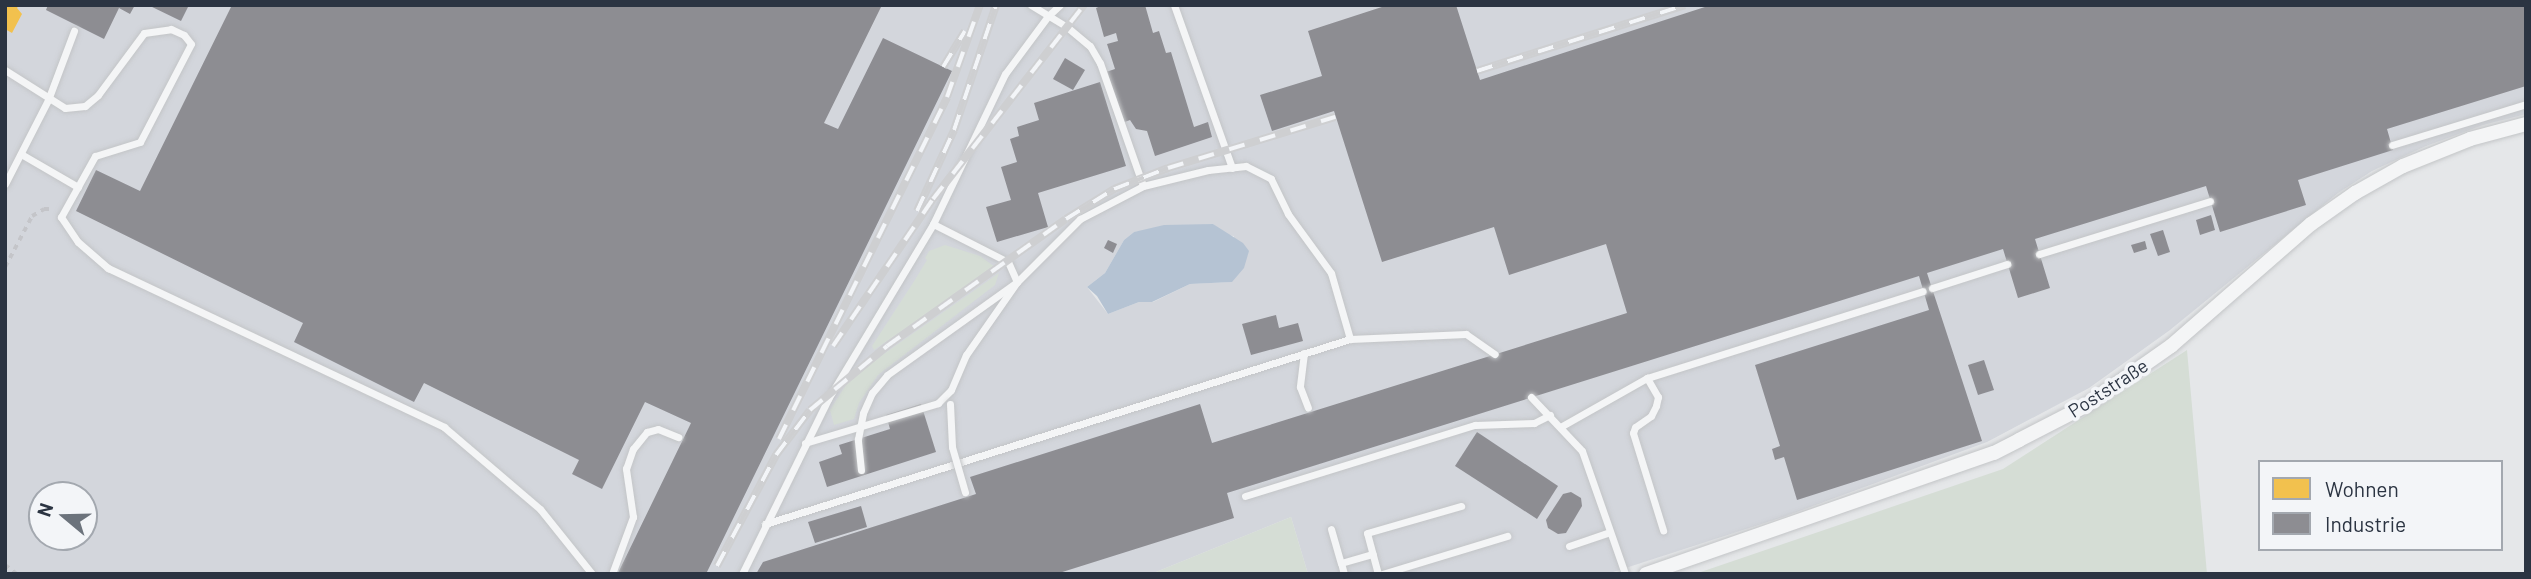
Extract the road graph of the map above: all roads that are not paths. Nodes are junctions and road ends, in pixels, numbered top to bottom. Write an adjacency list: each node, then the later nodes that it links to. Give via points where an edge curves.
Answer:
1 (1031, 5): 4 (lane)
2 (1060, 5): 4 (lane)
3 (1174, 5): 12 (lane)
4 (1048, 16): 14 (lane, via 1079,36 1100,63); 17 (lane, via 1005,74)
5 (74, 32): 7 (lane)
6 (5, 70): 7 (lane)
7 (48, 100): 11 (lane); 15 (lane, via 65,108 85,106 144,33 171,29 191,44 140,142 95,156)
8 (2526, 104): 10 (lane)
9 (2526, 124): 50 (street, Poststraße, via 2470,139 2403,166 2355,193 2311,225 2171,346 2087,405 1994,453)
10 (2392, 145)
11 (21, 154): 13 (lane); 15 (lane)
12 (1233, 167): 14 (lane); 21 (lane, via 1246,166 1271,179 1288,214 1331,273)
13 (5, 184)
14 (1143, 186): 20 (lane, via 1080,219)
15 (78, 187): 44 (lane, via 61,218 78,242 108,268 444,426 540,509)
16 (2210, 201): 18 (lane)
17 (933, 225): 20 (lane, via 1008,262); 31 (lane)
18 (2039, 254)
19 (2007, 264): 24 (lane)
20 (1017, 282): 25 (lane, via 966,355); 32 (lane, via 887,375 872,393 858,439)
21 (1350, 339): 22 (lane); 23 (lane, via 1466,334)
22 (1304, 353): 27 (lane, via 1300,387); 36 (lane)
23 (1495, 354)
24 (1647, 378): 29 (lane); 38 (lane, via 1658,397 1656,406 1633,433)
25 (951, 390): 31 (lane, via 927,407); 33 (lane, bridge, via 953,447)
26 (1531, 397): 28 (lane)
27 (1308, 408)
28 (1550, 415): 29 (lane); 34 (lane, via 1534,423 1475,425)
29 (1562, 426): 39 (lane, via 1582,451)
30 (678, 437): 45 (lane, via 658,429 647,432 633,449 626,469 633,517)
31 (805, 443): 36 (lane)
32 (861, 470)
33 (965, 492)
34 (1245, 496)
35 (1461, 506): 42 (lane, via 1367,533)
36 (765, 524): 46 (lane)
37 (1331, 529): 43 (lane)
38 (1663, 530)
39 (1610, 531): 41 (lane); 49 (lane)
40 (1507, 536): 48 (lane)
41 (1569, 546)
42 (1373, 554): 43 (lane); 48 (lane)
43 (1340, 562): 47 (lane)
44 (592, 574)
45 (612, 574)
46 (742, 574)
47 (1344, 574)
48 (1380, 574)
49 (1625, 574)
50 (1646, 574)

